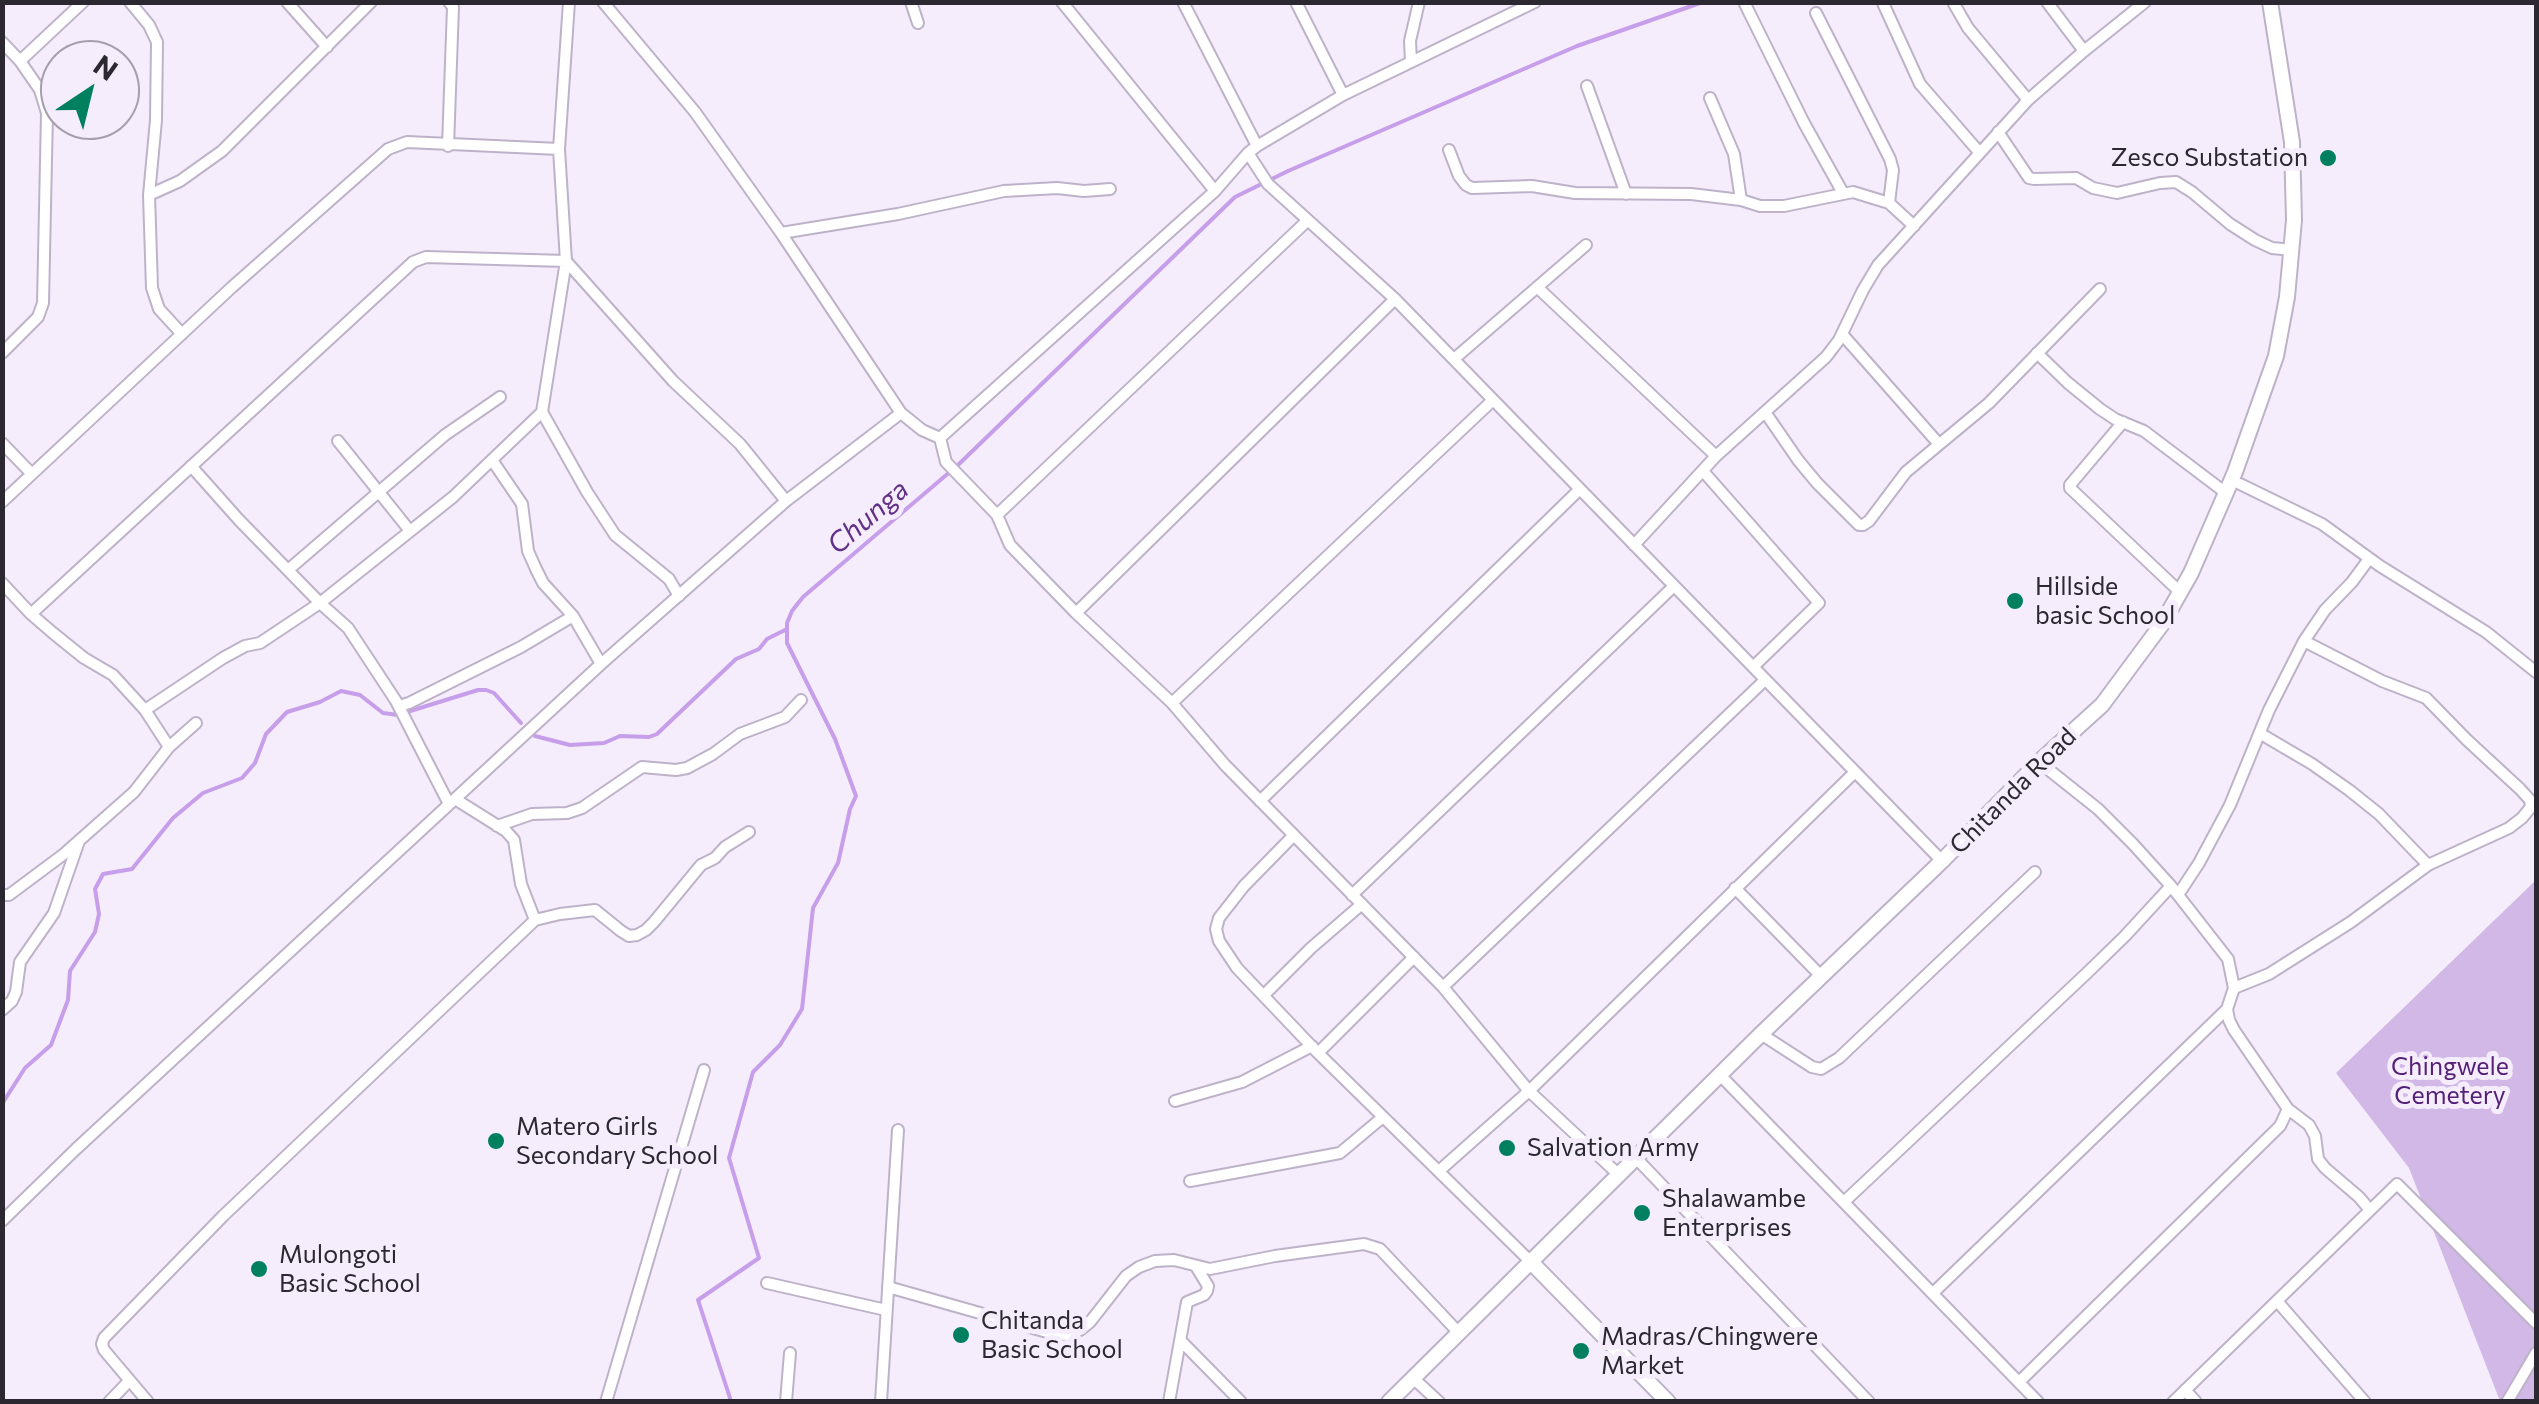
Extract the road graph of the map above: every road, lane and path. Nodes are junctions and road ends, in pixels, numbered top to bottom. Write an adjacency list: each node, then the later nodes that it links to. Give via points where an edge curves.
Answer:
1 (83, 2): 25 (street)
2 (130, 2): 41 (street, via 157,42)
3 (287, 2): 23 (street)
4 (371, 2): 23 (street)
5 (569, 2): 33 (street)
6 (603, 2): 46 (street, via 695,112)
7 (911, 2): 21 (street)
8 (1062, 2): 38 (street)
9 (1183, 2): 34 (street)
10 (1296, 2): 28 (street)
11 (1535, 2): 26 (street)
12 (1952, 2): 30 (street)
13 (2047, 2): 24 (street)
14 (2144, 2): 24 (street)
15 (2270, 2): 48 (street, Chitanda Road, via 2292,142)
16 (1883, 3): 36 (street, via 1920,84)
17 (455, 4): 32 (street)
18 (1744, 4): 39 (street)
19 (1416, 5): 26 (street)
20 (1816, 13): 43 (street, via 1890,158)
21 (918, 22)
22 (2, 42): 25 (street)
23 (327, 46): 41 (street, via 222,151)
24 (2084, 51): 30 (street)
25 (20, 61): 55 (street, via 46,113 42,303 38,318)
26 (1410, 62): 28 (street)
27 (1587, 86): 40 (street)
28 (1343, 94): 34 (street)
29 (1710, 98): 42 (street, via 1734,154)
30 (2028, 100): 31 (street)
31 (1998, 132): 36 (street); 48 (street, via 2034,180 2076,178 2117,193 2176,182 2255,240)
32 (448, 146): 33 (street); 53 (street, via 407,142 388,149)
33 (559, 149): 49 (street)
34 (1252, 150): 38 (street); 44 (street, via 1266,180)
35 (1449, 150): 40 (street, via 1472,188)
36 (1979, 152): 45 (street)
37 (1110, 189): 46 (street, via 1004,191)
38 (1215, 191): 64 (street)
39 (1843, 193): 42 (street, via 1784,206); 43 (street)
40 (1626, 194): 42 (street)
41 (149, 195): 53 (street, via 152,288 159,308)
42 (1740, 200)
43 (1889, 203): 45 (street)
44 (1308, 220): 52 (street); 79 (street)
45 (1914, 226): 54 (street, via 1878,266)
46 (781, 233): 62 (street)
47 (1586, 245): 50 (street)
48 (2292, 250): 76 (street, Chitanda Road, via 2276,356)
49 (566, 261): 60 (street); 70 (street, via 441,256 413,262); 77 (street)
50 (1538, 287): 57 (street); 68 (street)
51 (2100, 288): 56 (street)
52 (1395, 299): 57 (street); 89 (street)
53 (182, 334): 72 (street)
54 (1842, 334): 61 (street, via 1826,358); 67 (street)
55 (2, 352)
56 (2037, 353): 63 (street); 67 (street)
57 (1454, 360): 59 (street)
58 (500, 397): 75 (street)
59 (1494, 400): 74 (street); 98 (street)
60 (542, 412): 69 (street); 87 (street, via 615,535 669,579)
61 (1765, 412): 67 (street, via 1817,483 1862,525); 68 (street)
62 (901, 413): 64 (street); 77 (street)
63 (2123, 422): 76 (street); 86 (street, via 2070,488)
64 (940, 438): 79 (street, via 946,462)
65 (338, 441): 75 (street)
66 (2, 443): 72 (street)
67 (1938, 443)
68 (1716, 456): 71 (street)
69 (492, 460): 80 (street); 91 (street, via 522,504 528,551 543,583)
70 (191, 466): 83 (street); 90 (street)
71 (1703, 471): 81 (street); 94 (street, via 1819,603)
72 (31, 473): 78 (street)
73 (2240, 484): 82 (street, via 2322,524)
74 (1580, 489): 81 (street); 106 (street)
75 (379, 490): 80 (street); 83 (street)
76 (2226, 493): 86 (street, Chitanda Road)
77 (786, 501): 87 (street)
78 (2, 502)
79 (997, 515): 89 (street, via 1010,545)
80 (410, 531): 88 (street)
81 (1634, 545): 85 (street)
82 (2370, 559): 92 (street); 95 (street)
83 (288, 570): 88 (street)
84 (2, 583): 90 (street)
85 (1673, 587): 94 (street); 117 (street)
86 (2180, 592): 104 (street, Chitanda Road, via 2102,705)
87 (679, 596): 93 (street)
88 (320, 603): 99 (street, via 348,628); 100 (street)
89 (1076, 612): 98 (street)
90 (31, 614): 100 (street, via 112,675)
91 (573, 616): 93 (street); 99 (street)
92 (2304, 641): 102 (street); 113 (street, via 2426,698 2530,800 2509,828)
93 (601, 664): 107 (street)
94 (1753, 667): 96 (street)
95 (2536, 672)
96 (1765, 680): 105 (street); 123 (street)
97 (801, 700): 108 (street, via 786,716 740,734 687,768 642,767 582,808)
98 (1172, 704): 106 (street)
99 (399, 706): 107 (street)
100 (145, 710): 103 (street)
101 (196, 723): 103 (street)
102 (2261, 734): 113 (street, via 2349,790); 116 (street, via 2199,863)
103 (169, 747): 111 (street, via 134,792)
104 (2039, 762): 112 (street, Chitanda Road); 116 (street, via 2098,809)
105 (1855, 772): 112 (street); 115 (street)
106 (1260, 800): 110 (street)
107 (452, 802): 108 (street); 143 (street)
108 (497, 826): 120 (street, via 514,840 520,884)
109 (749, 832): 120 (street, via 701,865 637,935 595,910)
110 (1294, 835): 117 (street); 125 (street, via 1244,886 1216,929 1238,968)
111 (79, 841): 118 (street); 127 (street, via 54,913 20,962 16,992)
112 (1942, 861): 122 (street, Chitanda Road)
113 (2428, 865): 124 (street, via 2269,974)
114 (2035, 872): 128 (street, via 1821,1069)
115 (1735, 888): 122 (street); 132 (street)
116 (2174, 891): 124 (street, via 2228,959); 141 (street)
117 (1352, 895): 119 (street)
118 (2, 896)
119 (1362, 904): 121 (street); 125 (street)
120 (535, 920): 157 (street, via 104,1338 104,1350)
121 (1414, 957): 123 (street); 129 (street)
122 (1821, 976): 128 (street, Chitanda Road)
123 (1443, 987): 132 (street)
124 (2234, 988): 126 (street)
125 (1264, 995): 129 (street)
126 (2227, 1009): 134 (street); 148 (street)
127 (2, 1010)
128 (1761, 1034): 131 (street, Chitanda Road)
129 (1315, 1050): 133 (street, via 1242,1082); 135 (street)
130 (704, 1070): 162 (street)
131 (1720, 1074): 137 (street, Chitanda Road); 141 (street)
132 (1530, 1091): 138 (street); 139 (street)
133 (1175, 1100)
134 (2288, 1110): 142 (street, via 2310,1126 2325,1168); 158 (street, via 2280,1126)
135 (1383, 1118): 138 (street); 140 (street, via 1340,1153)
136 (898, 1130): 147 (street)
137 (1636, 1158): 139 (street, Chitanda Road); 170 (street)
138 (1440, 1170): 144 (street)
139 (1618, 1174): 144 (street, Chitanda Road)
140 (1190, 1181)
141 (1845, 1201): 148 (street)
142 (2370, 1210): 149 (street); 151 (street, via 2398,1184)
143 (2, 1221)
144 (1531, 1262): 152 (street, Chitanda Road); 169 (street)
145 (1197, 1267): 147 (street, via 1174,1260 1139,1266 1090,1322 1068,1335); 152 (street, via 1373,1245); 153 (street, via 1207,1291 1187,1302)
146 (768, 1283): 150 (street)
147 (888, 1286): 150 (street)
148 (1933, 1293): 158 (street)
149 (2277, 1300): 159 (street); 174 (street)
150 (886, 1310): 164 (street)
151 (2536, 1323)
152 (1459, 1333): 156 (street, Chitanda Road)
153 (1181, 1341): 165 (street); 166 (street)
154 (790, 1353): 163 (street)
155 (2536, 1353): 175 (street)
156 (1413, 1378): 167 (street, Chitanda Road); 168 (street)
157 (129, 1381): 160 (street); 161 (street)
158 (2019, 1382): 171 (street)
159 (2185, 1390): 172 (street); 173 (street)
160 (109, 1402)
161 (148, 1402)
162 (606, 1402)
163 (786, 1402)
164 (880, 1402)
165 (1169, 1402)
166 (1241, 1402)
167 (1388, 1402)
168 (1439, 1402)
169 (1668, 1402)
170 (1869, 1402)
171 (2038, 1402)
172 (2173, 1402)
173 (2196, 1402)
174 (2365, 1402)
175 (2507, 1402)

